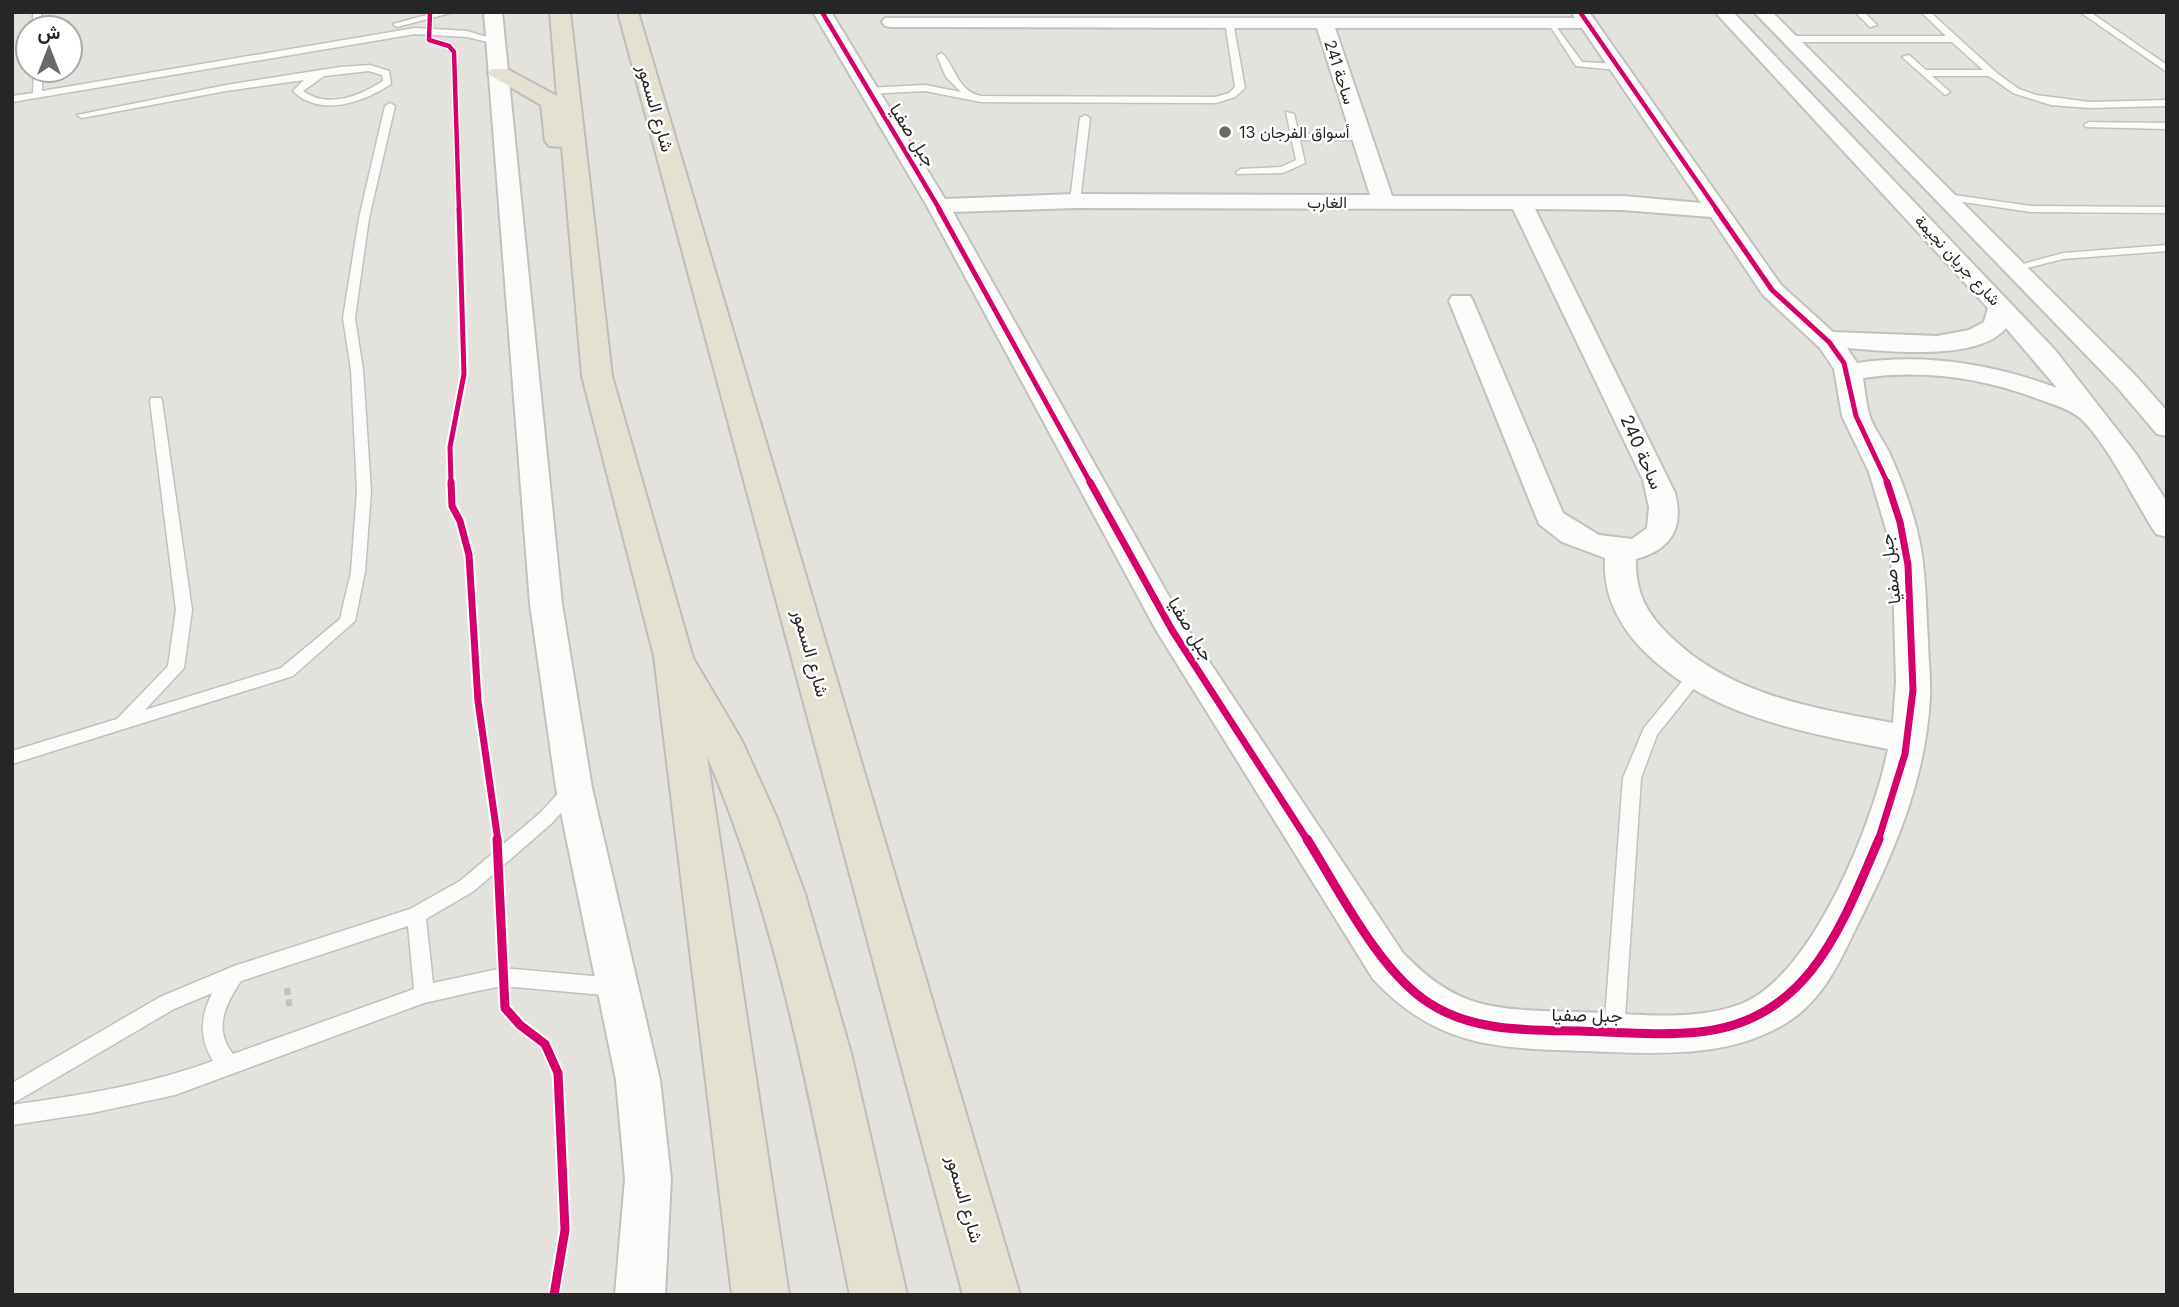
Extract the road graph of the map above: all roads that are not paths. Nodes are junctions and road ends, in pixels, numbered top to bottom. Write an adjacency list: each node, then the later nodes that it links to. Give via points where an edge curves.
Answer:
1 (450, 12): 19 (lane)
2 (560, 12): 57 (main road)
3 (628, 12): 88 (main road, شارع السمور)
4 (822, 12): 34 (street, جبل صفيا)
5 (1384, 12): 16 (street)
6 (1723, 12): 63 (street, شارع جريان نجيمة)
7 (1762, 12): 20 (street, شارع جريان نجيمة)
8 (1859, 12): 17 (lane)
9 (1925, 12): 21 (lane)
10 (2084, 12): 24 (lane)
11 (1056, 17): 13 (street); 14 (street)
12 (1573, 19): 16 (street); 56 (street, جبل صفيا, via 1617,67)
13 (891, 22)
14 (1229, 22): 15 (street); 37 (lane, via 1240,88 1225,98)
15 (1324, 22): 16 (street); 48 (street, ساحة 241)
16 (1366, 23)
17 (1873, 25)
18 (494, 27): 19 (lane); 27 (street)
19 (343, 38): 32 (lane)
20 (1787, 39): 21 (lane); 50 (street, شارع جريان نجيمة)
21 (1955, 39): 26 (lane)
22 (941, 56): 37 (lane, via 950,77)
23 (1906, 57): 25 (lane)
24 (2167, 69)
25 (1924, 73): 26 (lane); 36 (lane)
26 (1994, 73): 40 (lane, via 2017,91 2050,101)
27 (499, 74): 57 (main road, via 544,95 553,106 563,194); 76 (street, via 546,604)
28 (319, 75): 30 (lane); 33 (lane); 35 (lane, via 370,68 386,73 388,82)
29 (38, 84): 32 (lane)
30 (226, 88): 33 (lane); 42 (lane)
31 (12, 89): 32 (lane)
32 (38, 90): 38 (lane)
33 (298, 91): 39 (lane, via 305,99)
34 (867, 91): 37 (lane, via 925,88); 54 (street, جبل صفيا)
35 (374, 92): 39 (lane); 41 (lane)
36 (1945, 92)
37 (971, 98)
38 (12, 99)
39 (353, 99): 41 (lane)
40 (2167, 103)
41 (390, 106): 73 (lane, via 364,218 349,318 364,491 358,572 347,621 287,671)
42 (82, 114)
43 (1289, 114): 47 (lane)
44 (1085, 118): 51 (lane)
45 (2089, 125): 46 (lane)
46 (2167, 126)
47 (1296, 137): 48 (lane); 49 (lane, via 1302,157 1297,165 1274,172)
48 (1362, 137): 52 (street, ساحة 241)
49 (1241, 172)
50 (1940, 196): 55 (lane, via 2031,209); 61 (street, شارع جريان نجيمة)
51 (1075, 201): 52 (street, الغارب); 54 (street, الغارب)
52 (1383, 202): 53 (street, الغارب)
53 (1521, 203): 56 (street, الغارب, via 1640,203); 70 (street, ساحة 240, via 1661,492 1663,527 1659,536)
54 (938, 206): 81 (street, جبل صفيا, via 1172,630 1388,966 1421,1000 1466,1022 1515,1029)
55 (2167, 210)
56 (1716, 211): 64 (street, جبل صفيا, via 1782,301)
57 (581, 225): 71 (main road, via 597,376)
58 (2167, 248): 59 (lane)
59 (2092, 254): 60 (lane); 61 (lane)
60 (2167, 258)
61 (2015, 268): 68 (street, شارع جريان نجيمة)
62 (1461, 302): 70 (street, ساحة 240, via 1550,517 1586,543)
63 (2001, 305): 64 (street, via 1995,326 1964,341); 67 (street, شارع جريان نجيمة)
64 (1826, 339): 65 (street, جبل صفيا)
65 (1848, 372): 67 (street, via 1899,367 2001,376); 74 (street, جبل صفيا, via 1856,416 1892,495 1907,557 1913,697)
66 (156, 401): 73 (lane, via 184,610 176,668)
67 (2092, 412): 69 (street, شارع جريان نجيمة)
68 (2167, 428)
69 (2167, 527)
70 (1621, 549): 72 (street, via 1621,589 1630,607 1660,648)
71 (673, 656): 86 (main road); 87 (main road, via 731,758 781,885)
72 (1695, 677): 74 (street, via 1767,709); 81 (lane, via 1650,732 1632,778)
73 (118, 727): 75 (lane)
74 (1907, 739): 81 (street, جبل صفيا, via 1887,818 1862,881 1815,970 1797,992 1770,1012 1718,1028)
75 (12, 758)
76 (574, 788): 77 (lane, via 467,886); 79 (street)
77 (416, 915): 78 (lane); 80 (lane)
78 (234, 975): 82 (lane, via 212,1015 216,1051); 83 (lane, via 167,1003)
79 (618, 987): 80 (lane, via 503,977); 85 (street, via 638,1080 648,1179)
80 (424, 995): 82 (lane)
81 (1614, 1032)
82 (228, 1064): 84 (lane, via 175,1085)
83 (12, 1094)
84 (12, 1115)
85 (640, 1295)
86 (761, 1295)
87 (879, 1295)
88 (992, 1295)

